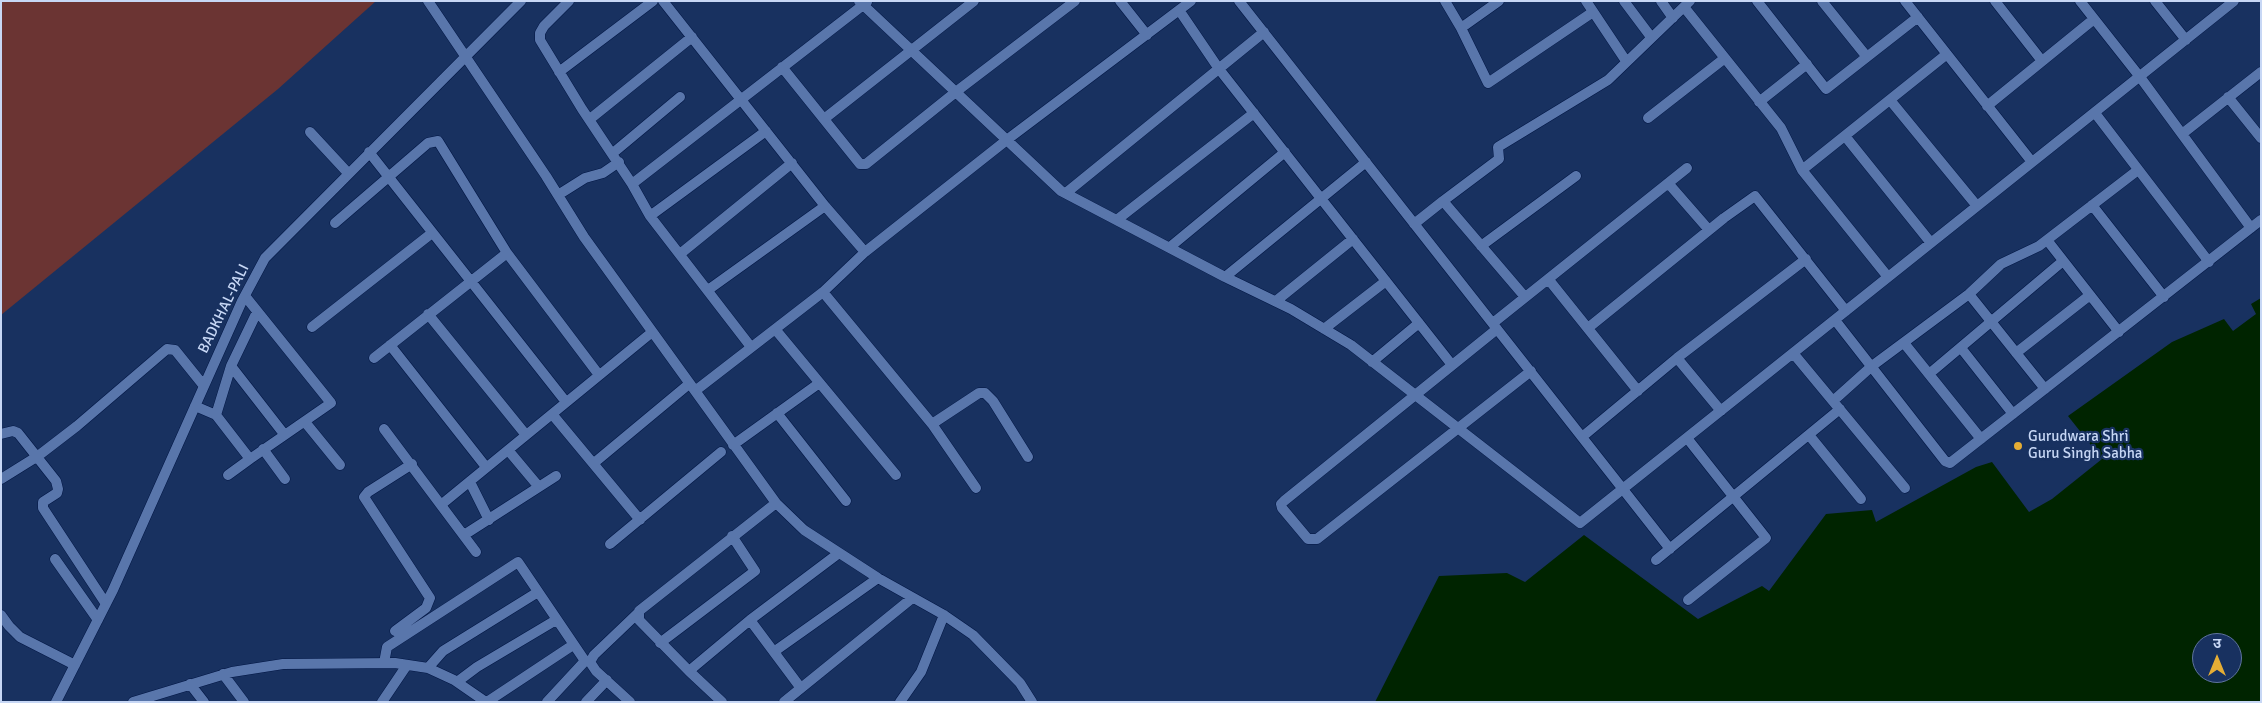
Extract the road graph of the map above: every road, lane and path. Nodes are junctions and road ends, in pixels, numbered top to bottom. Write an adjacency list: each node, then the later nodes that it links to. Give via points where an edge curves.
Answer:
1 (428, 1): 38 (street)
2 (521, 1): 38 (street, BADKHAL-PALI)
3 (569, 1): 46 (street, via 540,33 540,40)
4 (653, 1): 46 (street)
5 (663, 1): 33 (street)
6 (974, 1): 36 (street)
7 (1075, 1): 49 (street)
8 (1120, 1): 32 (street)
9 (1191, 1): 25 (street)
10 (1240, 1): 31 (street)
11 (1445, 1): 30 (street)
12 (1499, 1): 30 (street)
13 (1586, 1): 26 (street)
14 (1624, 1): 34 (street)
15 (1661, 1): 28 (street)
16 (1757, 1): 43 (street)
17 (1822, 1): 39 (street)
18 (1905, 1): 27 (street)
19 (1995, 1): 42 (street)
20 (2080, 1): 29 (street)
21 (2155, 1): 35 (street)
22 (2234, 1): 35 (street)
23 (863, 3): 36 (street); 44 (street)
24 (1687, 4): 28 (street); 40 (street)
25 (1179, 10): 32 (street); 45 (street)
26 (1593, 12): 30 (street, via 1488,82); 41 (street)
27 (1918, 17): 37 (street); 39 (street)
28 (1673, 18): 34 (street)
29 (2094, 19): 42 (street); 48 (street)
30 (1461, 28)
31 (1264, 32): 45 (street); 71 (street)
32 (1147, 35): 66 (street)
33 (692, 37): 52 (street); 59 (street)
34 (1651, 38): 41 (street)
35 (2186, 40): 48 (street)
36 (911, 52): 49 (street); 60 (street)
37 (1947, 54): 53 (street); 55 (street)
38 (465, 57): 67 (street, BADKHAL-PALI); 83 (street)
39 (1867, 57): 43 (street, via 1826,89)
40 (1725, 58): 54 (street); 58 (street)
41 (1626, 61): 85 (street, via 1608,80 1498,148 1499,159)
42 (2042, 61): 55 (street)
43 (1807, 64): 54 (street)
44 (782, 67): 52 (street); 60 (street)
45 (1219, 68): 56 (street); 82 (street)
46 (559, 72): 59 (street)
47 (2261, 72): 51 (street)
48 (2140, 77): 57 (street); 63 (street)
49 (956, 91): 60 (street, via 866,164 860,164); 66 (street)
50 (680, 97): 69 (street)
51 (2228, 97): 63 (street); 65 (street)
52 (741, 99): 61 (street); 81 (street)
53 (1890, 100): 64 (street); 87 (street)
54 (1759, 102): 75 (street, via 1781,128)
55 (1988, 106): 72 (street)
56 (1254, 113): 68 (street); 90 (street)
57 (2095, 113): 72 (street); 76 (street)
58 (1648, 118)
59 (590, 119): 69 (street)
60 (824, 119)
61 (766, 131): 73 (street); 89 (street)
62 (310, 132): 77 (street)
63 (2182, 134): 94 (street)
64 (1845, 136): 75 (street); 99 (street)
65 (2261, 138)
66 (1008, 139): 82 (street); 102 (street)
67 (369, 152): 77 (street, BADKHAL-PALI); 79 (street)
68 (1285, 152): 84 (street); 100 (street)
69 (613, 153): 70 (street)
70 (618, 162): 81 (street); 83 (street, via 603,173 584,178)
71 (1366, 162): 84 (street); 93 (street)
72 (2032, 162): 87 (street)
73 (792, 163): 86 (street); 104 (street)
74 (1687, 168): 80 (street)
75 (1802, 170): 109 (street)
76 (2138, 170): 88 (street); 107 (street)
77 (348, 173): 117 (street, BADKHAL-PALI, via 265,258)
78 (1576, 176): 101 (street)
79 (389, 178): 92 (street); 96 (street); 103 (street, via 428,143 438,140)
80 (1668, 183): 95 (street); 111 (street)
81 (632, 184): 89 (street)
82 (1066, 193): 90 (street)
83 (558, 194): 133 (street, via 584,237)
84 (1321, 198): 97 (street); 108 (street)
85 (1443, 201): 93 (street); 101 (street)
86 (825, 206): 102 (street); 113 (street)
87 (1977, 206): 99 (street)
88 (2092, 206): 98 (street); 119 (street)
89 (650, 216): 104 (street)
90 (1118, 220): 100 (street)
91 (2261, 220): 94 (street)
92 (335, 223)
93 (1414, 224): 127 (street)
94 (2252, 228): 107 (street)
95 (1709, 230): 105 (street, via 1755,196); 129 (street)
96 (432, 233): 110 (street); 128 (street)
97 (1354, 240): 112 (street); 120 (street)
98 (2047, 240): 106 (street); 115 (street, via 2001,264)
99 (1930, 243): 109 (street)
100 (1170, 246): 108 (street)
101 (1481, 246): 118 (street)
102 (865, 252): 114 (street)
103 (507, 253): 110 (street); 148 (street)
104 (680, 254): 113 (street)
105 (1806, 259): 121 (street); 141 (street)
106 (2063, 261): 116 (street); 125 (street)
107 (2210, 262): 119 (street)
108 (1225, 277): 120 (street)
109 (1888, 277): 121 (street)
110 (470, 280): 123 (street); 155 (street)
111 (1550, 280): 118 (street); 129 (street)
112 (1386, 281): 126 (street); 131 (street)
113 (708, 290): 136 (street)
114 (823, 292): 130 (street); 164 (street)
115 (1969, 294): 125 (street); 134 (street)
116 (2090, 295): 132 (street); 139 (street)
117 (245, 296): 122 (street); 150 (street, BADKHAL-PALI)
118 (1525, 297): 127 (street)
119 (2164, 297): 132 (street)
120 (1276, 301): 131 (street)
121 (1846, 311): 124 (street)
122 (257, 312): 144 (street); 163 (street, via 330,400 329,405)
123 (428, 314): 135 (street); 170 (street)
124 (1835, 320): 138 (street); 145 (street)
125 (1992, 322): 137 (street); 139 (street)
126 (1419, 323): 142 (street); 143 (street)
127 (1495, 326): 143 (street); 146 (street)
128 (312, 327)
129 (1588, 328): 153 (street)
130 (775, 329): 136 (street); 149 (street)
131 (1324, 329): 142 (street)
132 (2119, 332): 152 (street)
133 (652, 333): 148 (street); 151 (street)
134 (1904, 343): 145 (street); 147 (street)
135 (390, 345): 140 (street); 184 (street)
136 (751, 347): 151 (street)
137 (1961, 348): 147 (street); 162 (street)
138 (1793, 353): 156 (street); 158 (street)
139 (2016, 353): 152 (street)
140 (374, 358)
141 (1677, 358): 153 (street); 158 (street)
142 (1372, 362): 154 (street)
143 (1452, 365): 154 (street)
144 (231, 366): 160 (street); 168 (street)
145 (1872, 366): 156 (street); 173 (street, via 1948,462 1953,462)
146 (1531, 371): 165 (street); 171 (street)
147 (1929, 374): 173 (street)
148 (600, 375): 155 (street)
149 (818, 384): 159 (street); 186 (street)
150 (204, 386): 157 (street, BADKHAL-PALI); 178 (street, via 175,350 167,349)
151 (692, 388): 174 (street); 181 (street)
152 (2045, 389): 162 (street)
153 (1638, 391): 171 (street)
154 (1414, 395): 165 (street); 165 (street, via 1281,504 1308,539 1317,539)
155 (566, 402): 161 (street)
156 (1836, 405): 169 (street); 193 (street)
157 (195, 406): 160 (street); 214 (street, BADKHAL-PALI)
158 (1720, 411): 172 (street)
159 (777, 413): 174 (street); 197 (street)
160 (216, 414): 180 (street)
161 (552, 414): 170 (street); 181 (street)
162 (2013, 414): 173 (street)
163 (305, 422): 168 (street); 183 (street)
164 (932, 424): 179 (street, via 979,393 985,393); 192 (street)
165 (1458, 428): 194 (street, via 1580,523)
166 (384, 429): 182 (street)
167 (1, 434): 178 (street, via 18,433)
168 (284, 434): 175 (street)
169 (1809, 434): 195 (street); 196 (street)
170 (526, 435): 176 (street)
171 (1582, 437): 194 (street)
172 (1687, 438): 194 (street); 195 (street)
173 (1981, 439)
174 (733, 445): 198 (street)
175 (263, 449): 180 (street); 189 (street)
176 (508, 450): 184 (street); 191 (street)
177 (721, 452): 201 (street)
178 (38, 456): 188 (street); 214 (street, via 58,485 57,493 43,502 42,508)
179 (1028, 457)
180 (250, 458): 185 (street)
181 (594, 463): 201 (street)
182 (412, 464): 199 (street); 221 (street, via 368,492 364,498 430,598 426,608)
183 (340, 465)
184 (486, 467): 190 (street)
185 (228, 475)
186 (896, 475)
187 (556, 476): 191 (street)
188 (1, 479)
189 (285, 479)
190 (470, 482): 199 (street); 200 (street)
191 (539, 487): 200 (street)
192 (976, 488)
193 (1905, 488)
194 (1623, 489): 205 (street)
195 (1734, 496): 205 (street); 213 (street, via 1766,538)
196 (1861, 500)
197 (846, 501)
198 (776, 503): 203 (street); 207 (street, via 804,530)
199 (442, 504): 202 (street)
200 (489, 520): 202 (street)
201 (640, 520): 204 (street)
202 (464, 535): 206 (street)
203 (732, 536): 215 (street); 222 (street, via 754,570)
204 (610, 544)
205 (1670, 549): 209 (street)
206 (476, 552)
207 (839, 553): 210 (street); 220 (street)
208 (55, 558): 218 (street)
209 (1656, 560)
210 (878, 578): 212 (street); 224 (street)
211 (538, 592): 219 (street); 225 (street, via 518,562 387,647); 228 (street, via 442,651)
212 (912, 599): 217 (street); 234 (street)
213 (1688, 600)
214 (106, 604): 218 (street, BADKHAL-PALI)
215 (638, 613): 222 (street, via 639,620); 231 (street, via 590,662)
216 (1, 615): 226 (street, via 20,636)
217 (944, 615): 246 (street, via 920,672); 247 (street, via 983,643 1020,683)
218 (98, 620): 226 (street, BADKHAL-PALI)
219 (556, 620): 223 (street); 232 (street)
220 (750, 620): 224 (street); 229 (street)
221 (395, 631)
222 (660, 643): 229 (street)
223 (573, 645): 240 (street); 241 (street, via 585,661)
224 (775, 651): 234 (street)
225 (384, 663): 227 (street); 230 (street, via 282,664)
226 (75, 665): 235 (street, BADKHAL-PALI)
227 (407, 665): 228 (street); 239 (street)
228 (428, 668): 232 (street)
229 (689, 671): 244 (street)
230 (223, 674): 233 (street); 238 (street)
231 (607, 680): 242 (street); 243 (street)
232 (457, 682): 240 (street)
233 (190, 684): 236 (street); 237 (street)
234 (800, 687): 245 (street)
235 (56, 702)
236 (133, 702)
237 (204, 702)
238 (244, 702)
239 (382, 702)
240 (487, 702)
241 (547, 702)
242 (586, 702)
243 (630, 702)
244 (722, 702)
245 (784, 702)
246 (900, 702)
247 (1032, 702)

